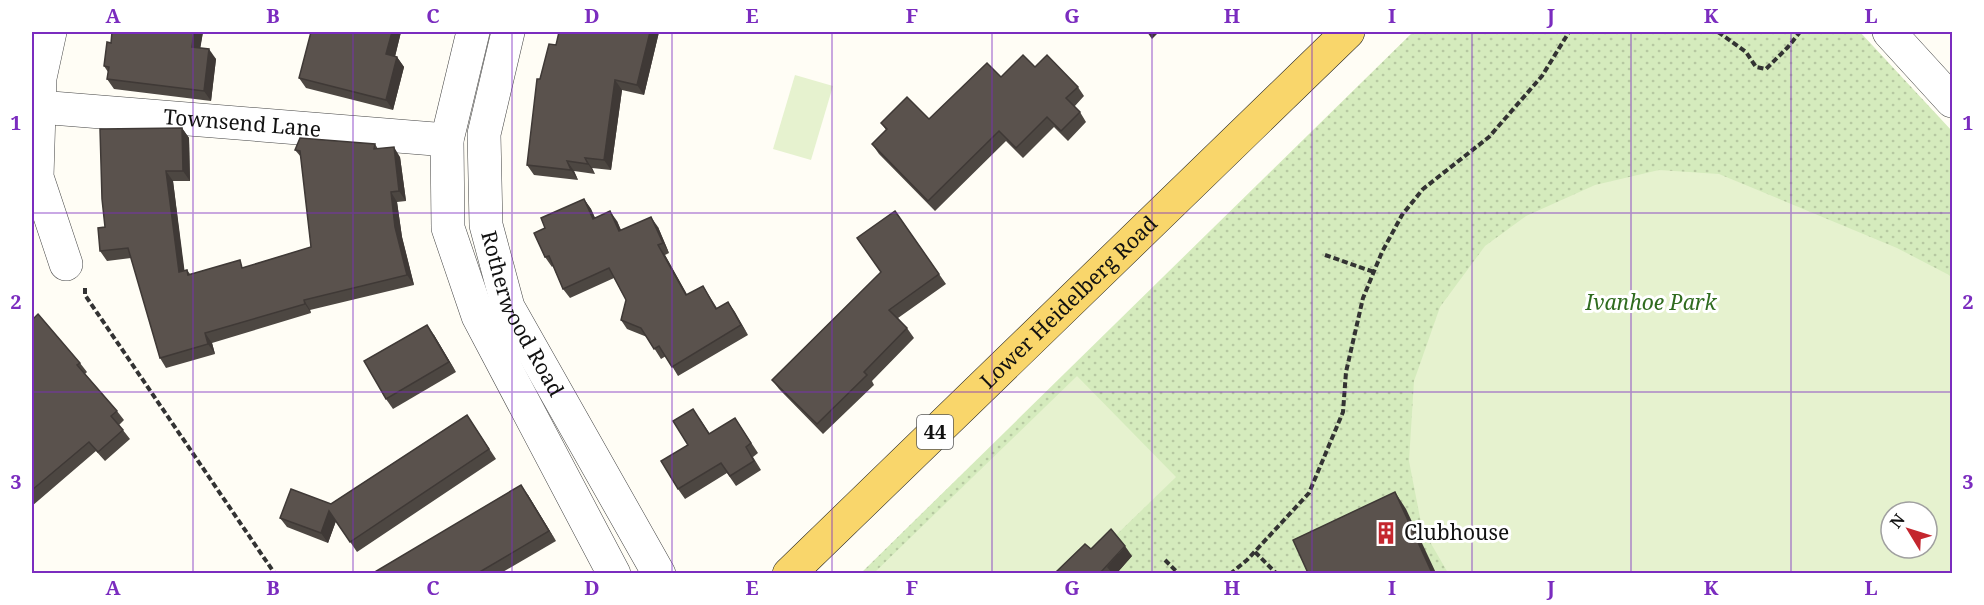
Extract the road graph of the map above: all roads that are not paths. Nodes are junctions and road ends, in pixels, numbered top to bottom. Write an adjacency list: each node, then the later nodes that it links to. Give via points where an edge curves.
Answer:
1 (50, 32): 6 (street)
2 (473, 32): 8 (street, Rotherwood Road)
3 (508, 32): 11 (street, Rotherwood Road, via 484,134 486,225 508,307)
4 (1348, 32): 12 (main road, Lower Heidelberg Road / 44)
5 (1889, 32): 7 (street)
6 (37, 89): 8 (street, Townsend Lane); 9 (street, via 37,177)
7 (1953, 100)
8 (447, 140): 10 (street, Rotherwood Road, via 448,228 478,316)
9 (75, 274)
10 (614, 573)
11 (659, 573)
12 (789, 573)

